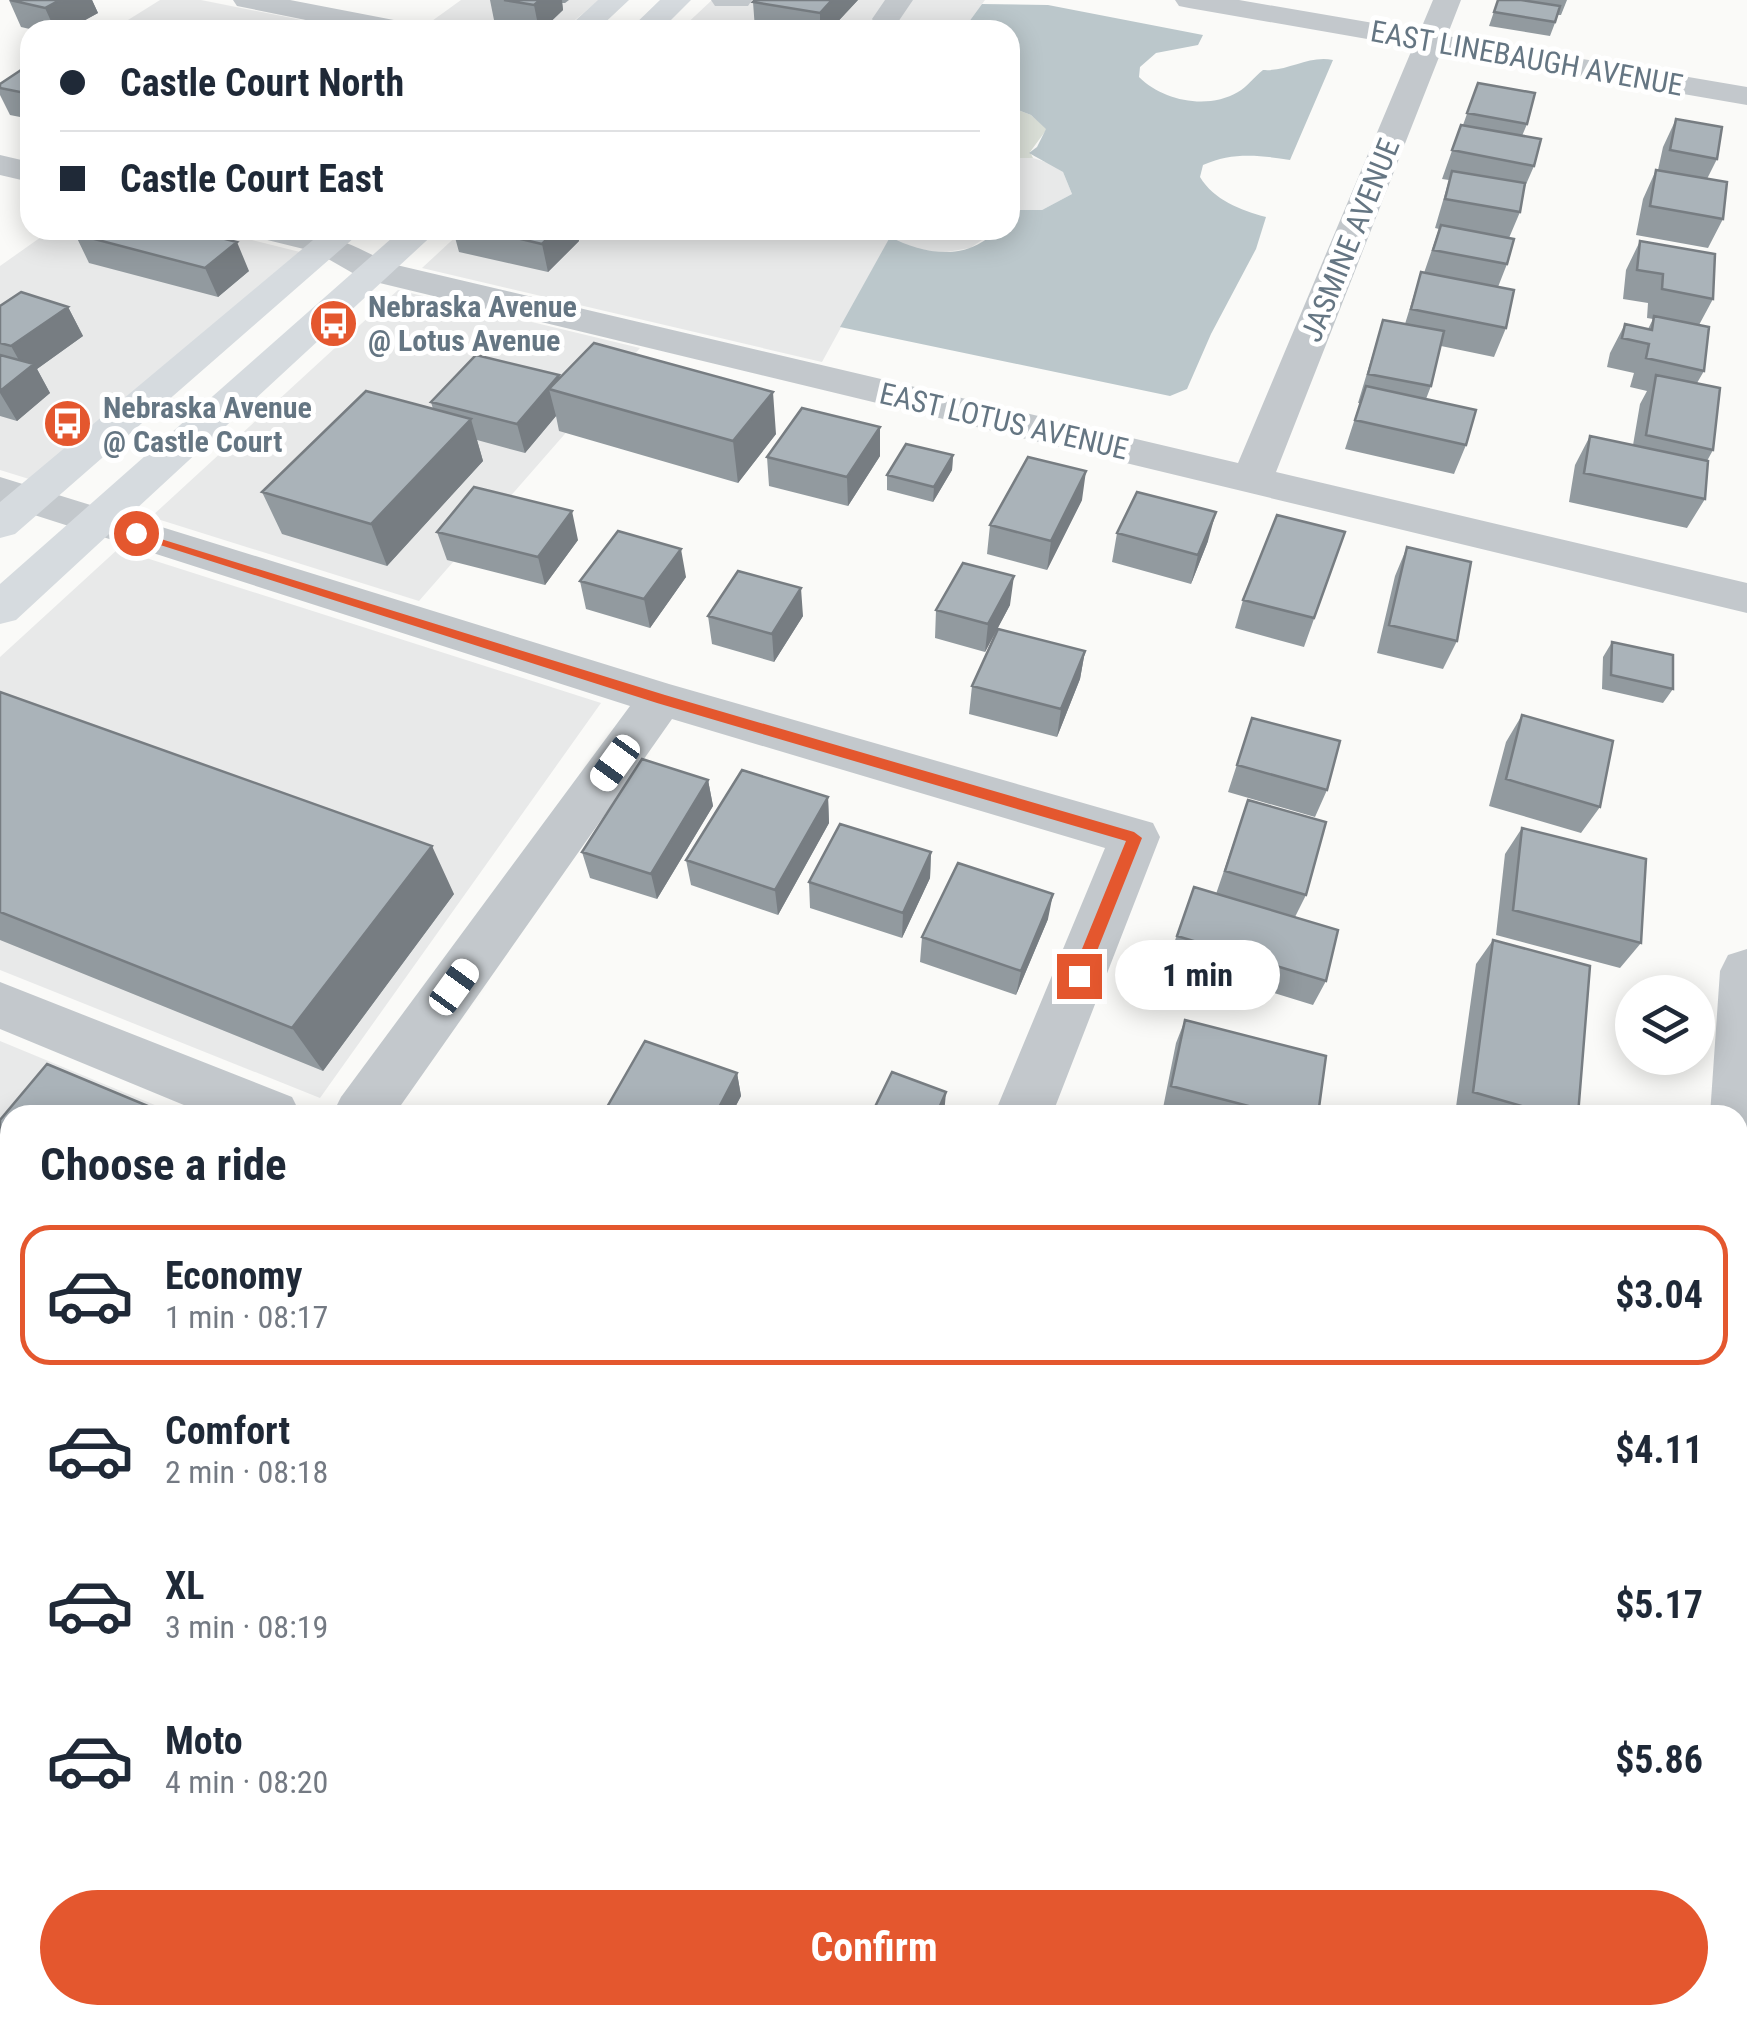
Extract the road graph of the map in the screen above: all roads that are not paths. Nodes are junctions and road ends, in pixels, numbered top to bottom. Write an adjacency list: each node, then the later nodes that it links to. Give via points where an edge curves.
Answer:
1 (247, 0): 8 (street)
2 (615, 0): 9 (main road)
3 (678, 0): 10 (main road)
4 (725, 0): 5 (street)
5 (738, 0)
6 (1189, 0): 11 (street, EAST LINEBAUGH AVENUE)
7 (1447, 0): 11 (street, JASMINE AVENUE)
8 (348, 20)
9 (592, 20)
10 (655, 20)
11 (1431, 42): 12 (street, EAST LINEBAUGH AVENUE); 17 (street, JASMINE AVENUE)
12 (1747, 96)
13 (335, 240): 18 (main road)
14 (339, 240): 16 (street, EAST LOTUS AVENUE)
15 (410, 240): 16 (main road)
16 (376, 270): 17 (street, EAST LOTUS AVENUE); 19 (main road)
17 (1252, 480): 20 (street, EAST LOTUS AVENUE)
18 (10, 504): 19 (street)
19 (98, 521): 21 (main road); 22 (street)
20 (1747, 598)
21 (0, 609)
22 (662, 699): 26 (street); 27 (street, via 1134,838)
23 (1747, 971): 28 (street)
24 (0, 1005): 25 (street)
25 (247, 1105)
26 (368, 1105)
27 (1027, 1105)
28 (1739, 1105)

